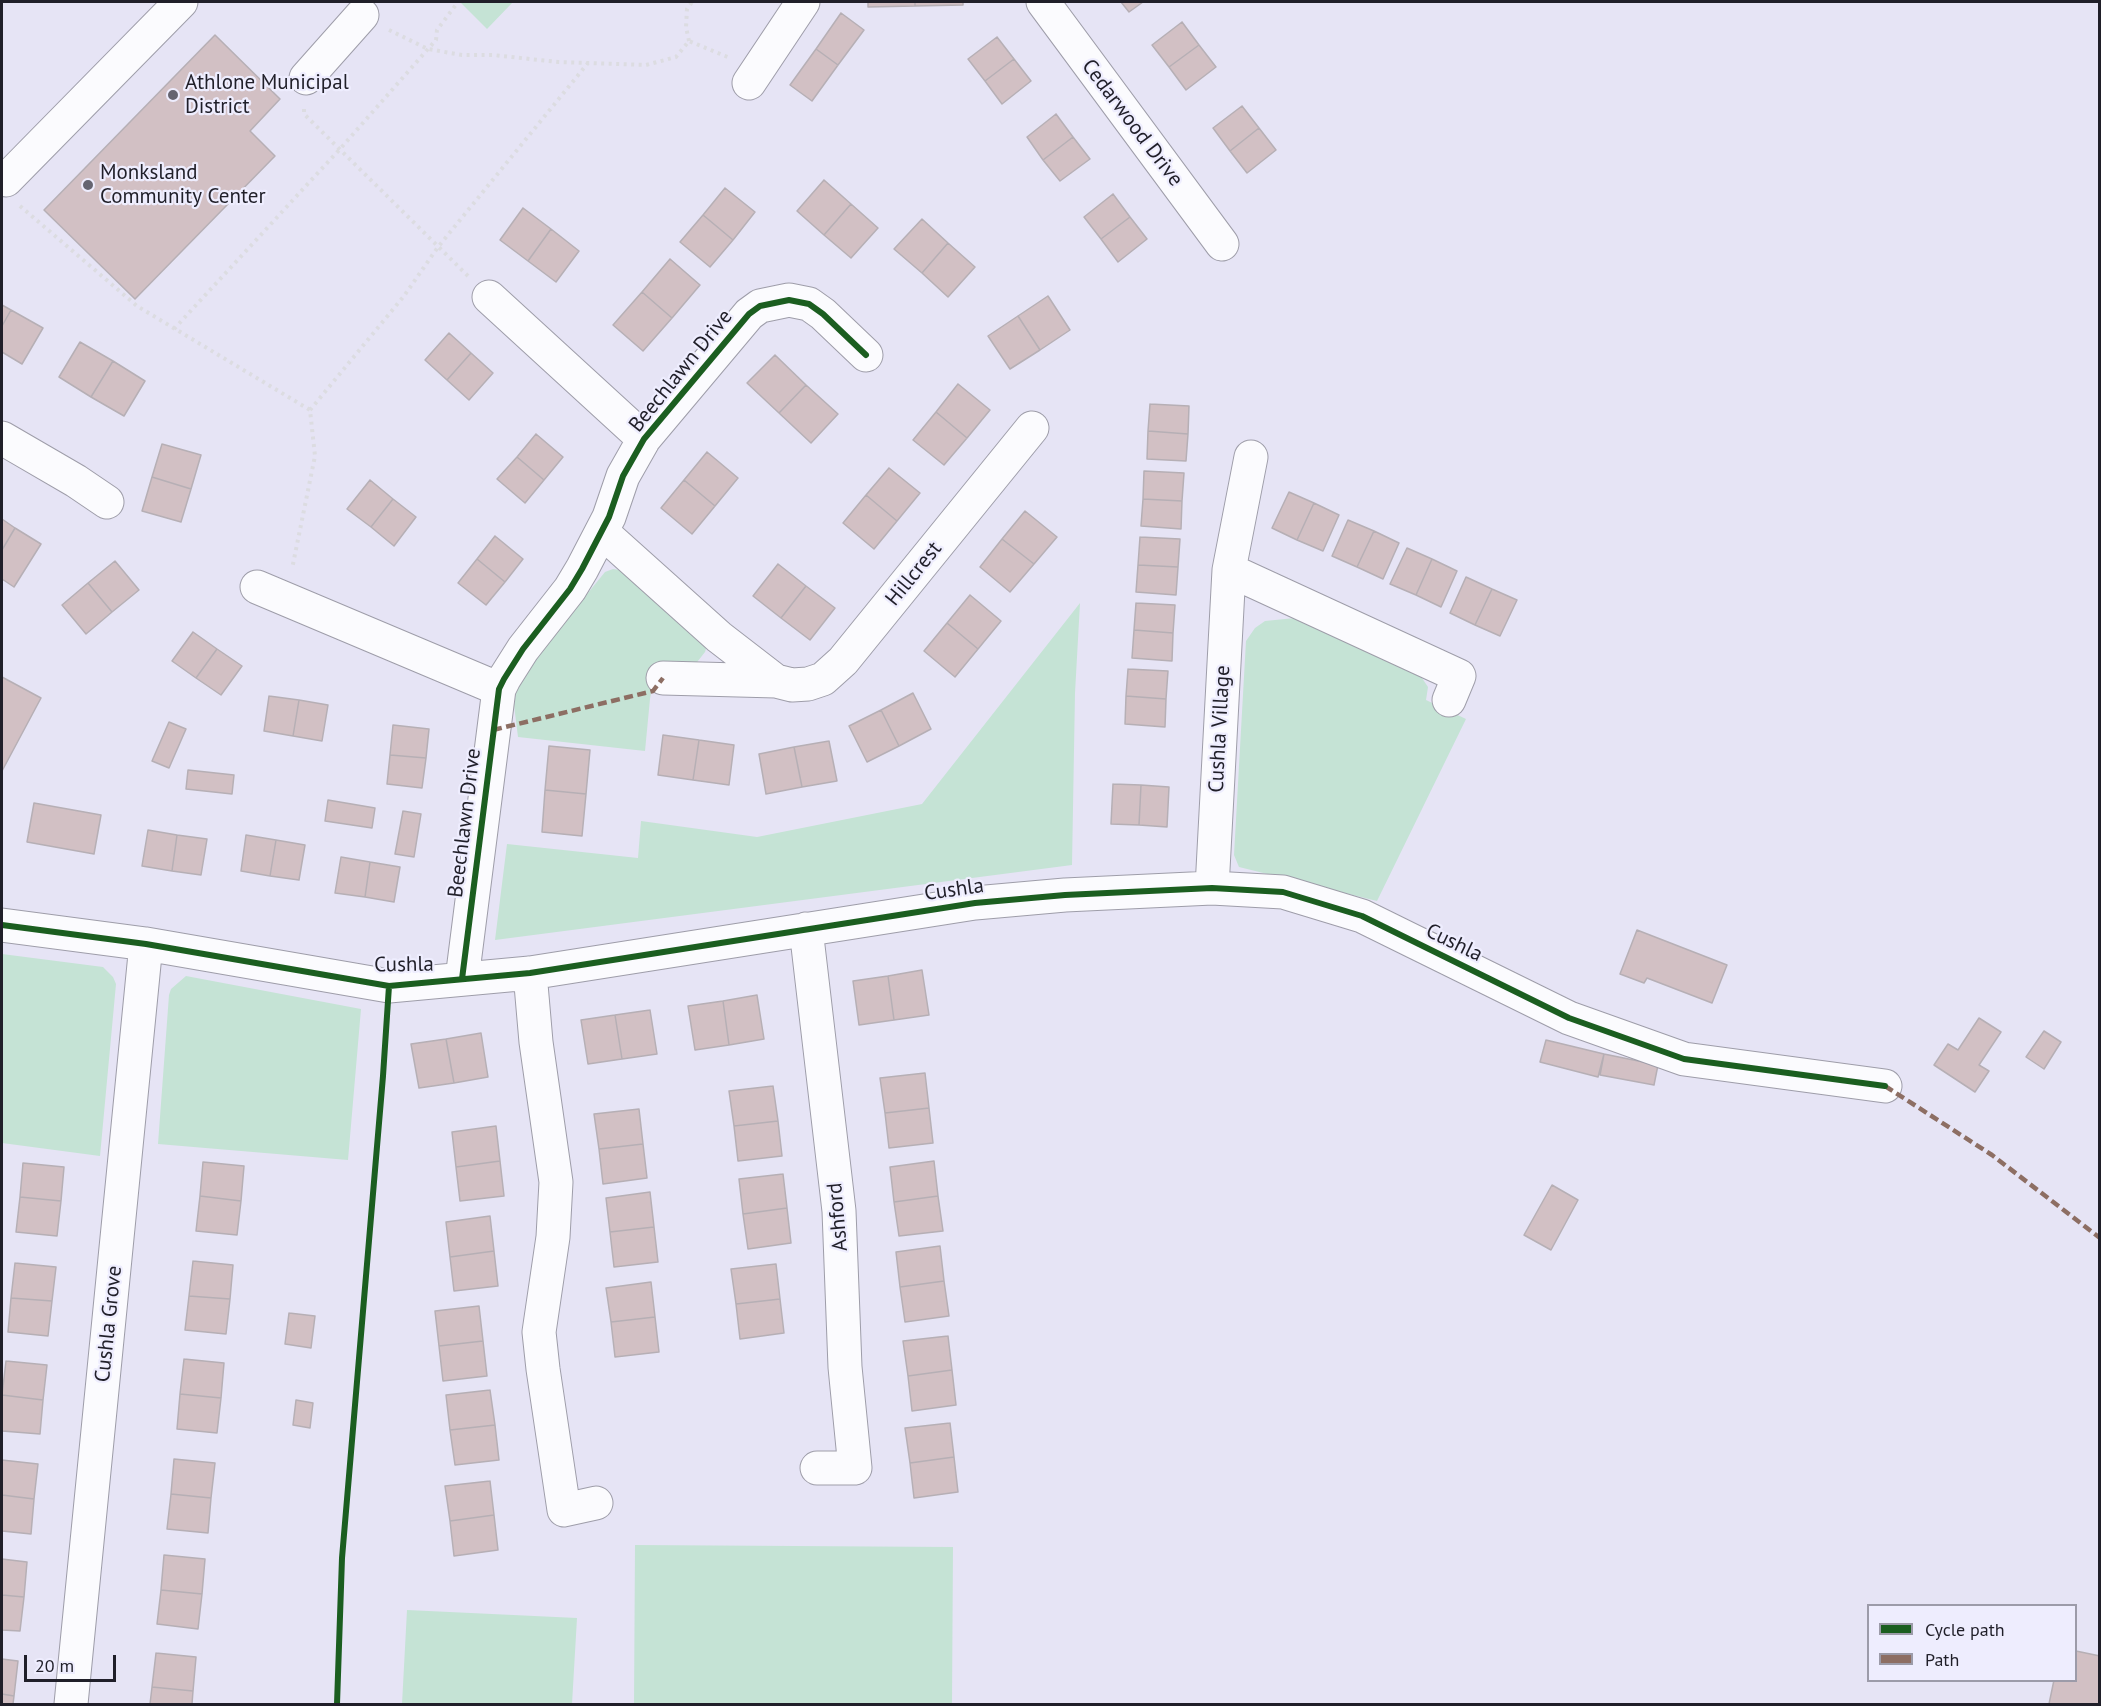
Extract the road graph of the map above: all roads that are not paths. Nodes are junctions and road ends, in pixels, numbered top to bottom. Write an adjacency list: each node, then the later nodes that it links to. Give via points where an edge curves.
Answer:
1 (181, 2): 7 (street)
2 (803, 2): 5 (street)
3 (1043, 2): 8 (street, Cedarwood Drive)
4 (362, 15): 6 (street)
5 (753, 76)
6 (306, 78)
7 (6, 180)
8 (1222, 244)
9 (489, 297): 13 (street, Beechlawn Drive)
10 (866, 355): 13 (street, Beechlawn Drive, via 809,304 789,300 760,306 749,314)
11 (1032, 428): 20 (street, Hillcrest, via 834,670 808,684)
12 (2, 438): 15 (street, via 76,481)
13 (644, 439): 16 (street, Beechlawn Drive, via 623,476)
14 (1251, 457): 17 (street, Cushla Village)
15 (106, 504)
16 (602, 532): 20 (street, via 718,637); 22 (street, Beechlawn Drive, via 570,589 522,649)
17 (1228, 570): 21 (street); 23 (street, Cushla Village)
18 (271, 593): 22 (street)
19 (663, 678): 20 (street, Hillcrest)
20 (776, 681)
21 (1454, 688)
22 (500, 689): 28 (street, Beechlawn Drive)
23 (1212, 888): 25 (street, Cushla, via 975,903); 29 (street, Cushla, via 1283,892 1362,916 1569,1018 1684,1059)
24 (2, 925): 26 (street, Cushla)
25 (807, 929): 27 (street, Cushla); 30 (street, Ashford, via 839,1211 845,1367 855,1468)
26 (146, 944): 28 (street, Cushla, via 389,986); 32 (street, Cushla Grove)
27 (530, 973): 28 (street, Cushla); 31 (street, via 556,1182 553,1237 539,1332 564,1510)
28 (462, 979)
29 (1885, 1086)
30 (817, 1468)
31 (596, 1503)
32 (71, 1704)

